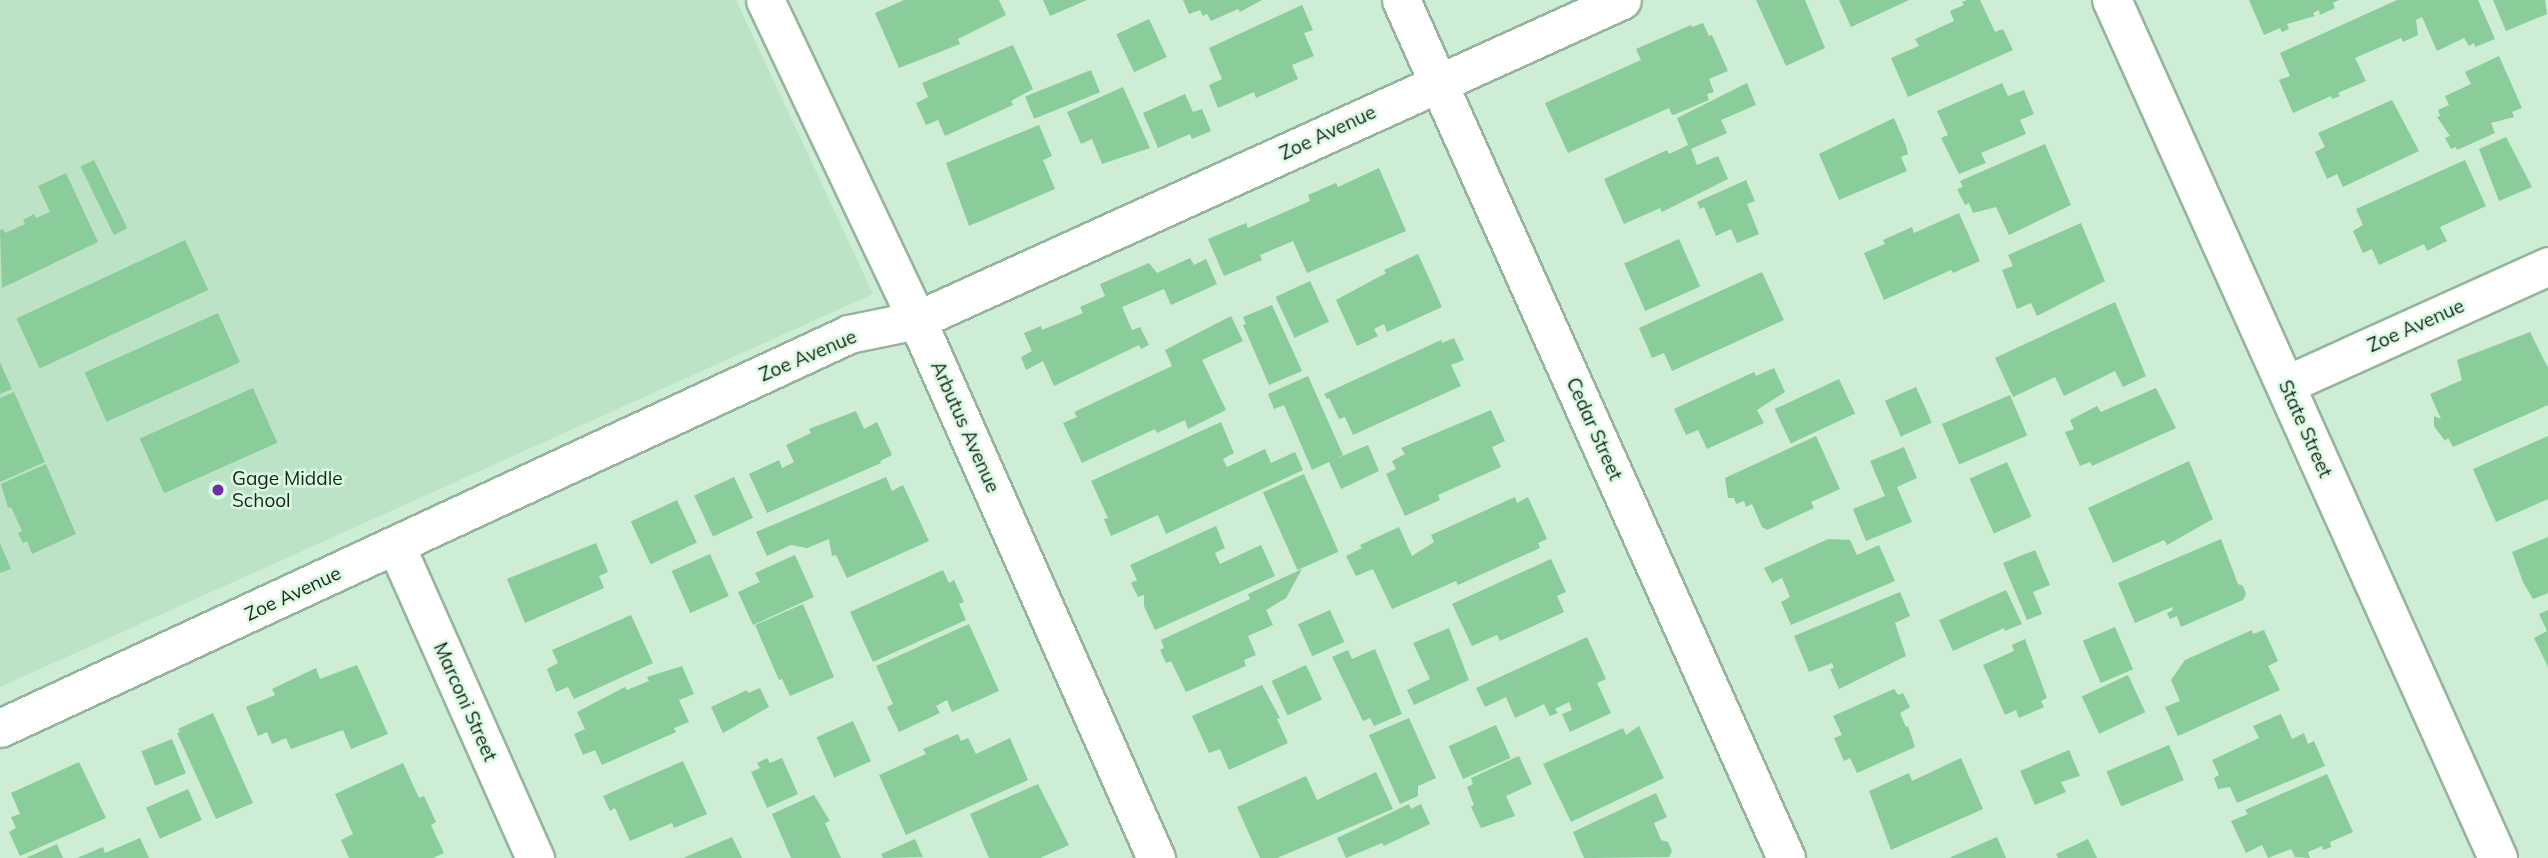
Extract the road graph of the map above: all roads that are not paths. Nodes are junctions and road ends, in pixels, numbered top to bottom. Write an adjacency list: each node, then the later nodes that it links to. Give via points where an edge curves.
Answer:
1 (765, 0): 7 (street, Arbutus Avenue)
2 (1401, 0): 5 (street, Cedar Street)
3 (1622, 0): 5 (street, Zoe Avenue)
4 (2112, 0): 8 (main road, State Street)
5 (1438, 82): 7 (street, Zoe Avenue); 13 (street, Cedar Street)
6 (2548, 266): 8 (street, Zoe Avenue)
7 (917, 320): 9 (street, Zoe Avenue, via 849,334); 12 (street, Arbutus Avenue)
8 (2285, 385): 14 (main road, State Street)
9 (396, 547): 10 (street, Zoe Avenue); 11 (street, Marconi Street)
10 (0, 728)
11 (535, 858)
12 (1156, 858)
13 (1786, 858)
14 (2498, 858)

